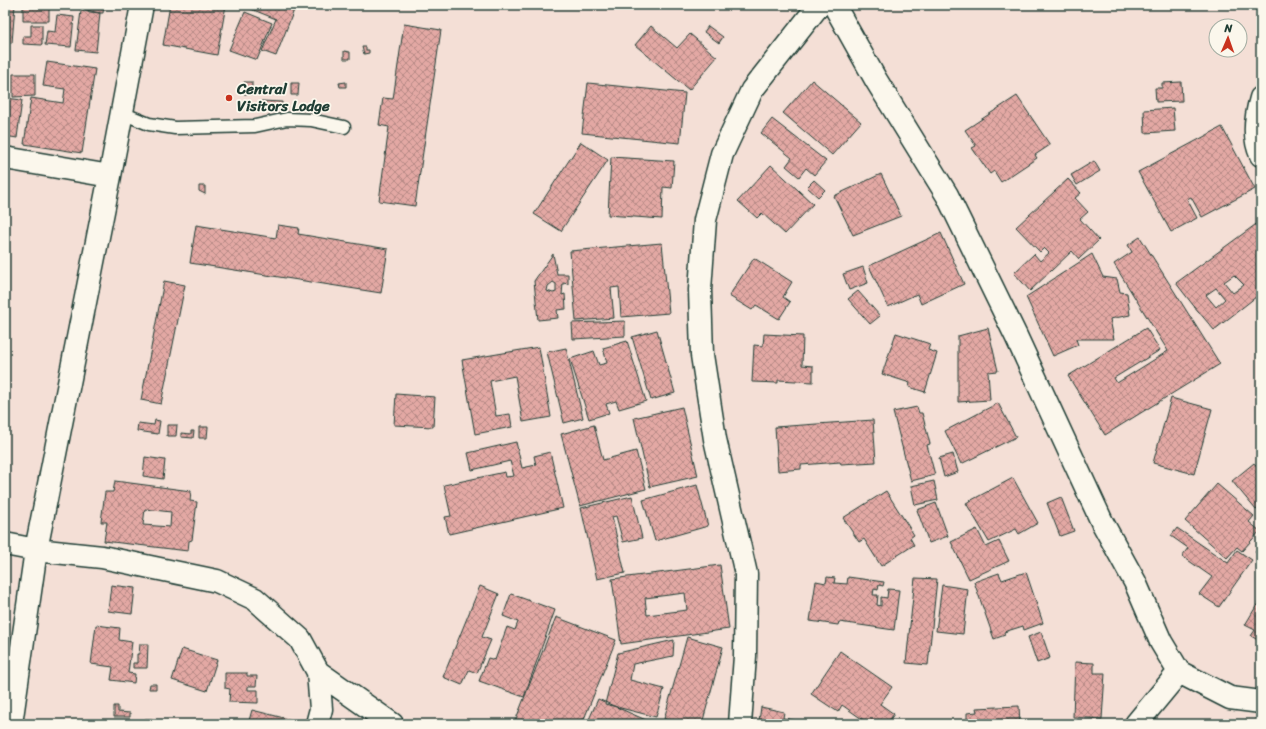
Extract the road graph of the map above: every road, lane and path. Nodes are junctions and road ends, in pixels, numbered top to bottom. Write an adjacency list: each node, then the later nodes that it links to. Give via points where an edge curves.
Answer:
1 (142, 5): 5 (street)
2 (819, 5): 18 (street, via 752,90 722,154 705,220 700,290 702,356 715,439 746,574 745,656)
3 (834, 5): 13 (street, via 876,80 947,195 1102,522 1135,582 1161,642)
4 (1261, 98): 7 (street, via 1257,112 1256,146)
5 (122, 113): 6 (lane, via 149,124 175,128 255,126 287,119 311,120); 9 (street)
6 (344, 127)
7 (1261, 155)
8 (5, 158): 9 (street)
9 (110, 176): 11 (street)
10 (5, 544): 11 (street)
11 (36, 550): 12 (street, via 102,557 217,581 255,599 300,639); 15 (street)
12 (318, 672): 16 (street, via 321,709); 17 (street)
13 (1179, 672): 14 (street, via 1230,698); 19 (street)
14 (1261, 702)
15 (11, 724)
16 (317, 724)
17 (392, 724)
18 (740, 724)
19 (1136, 724)

